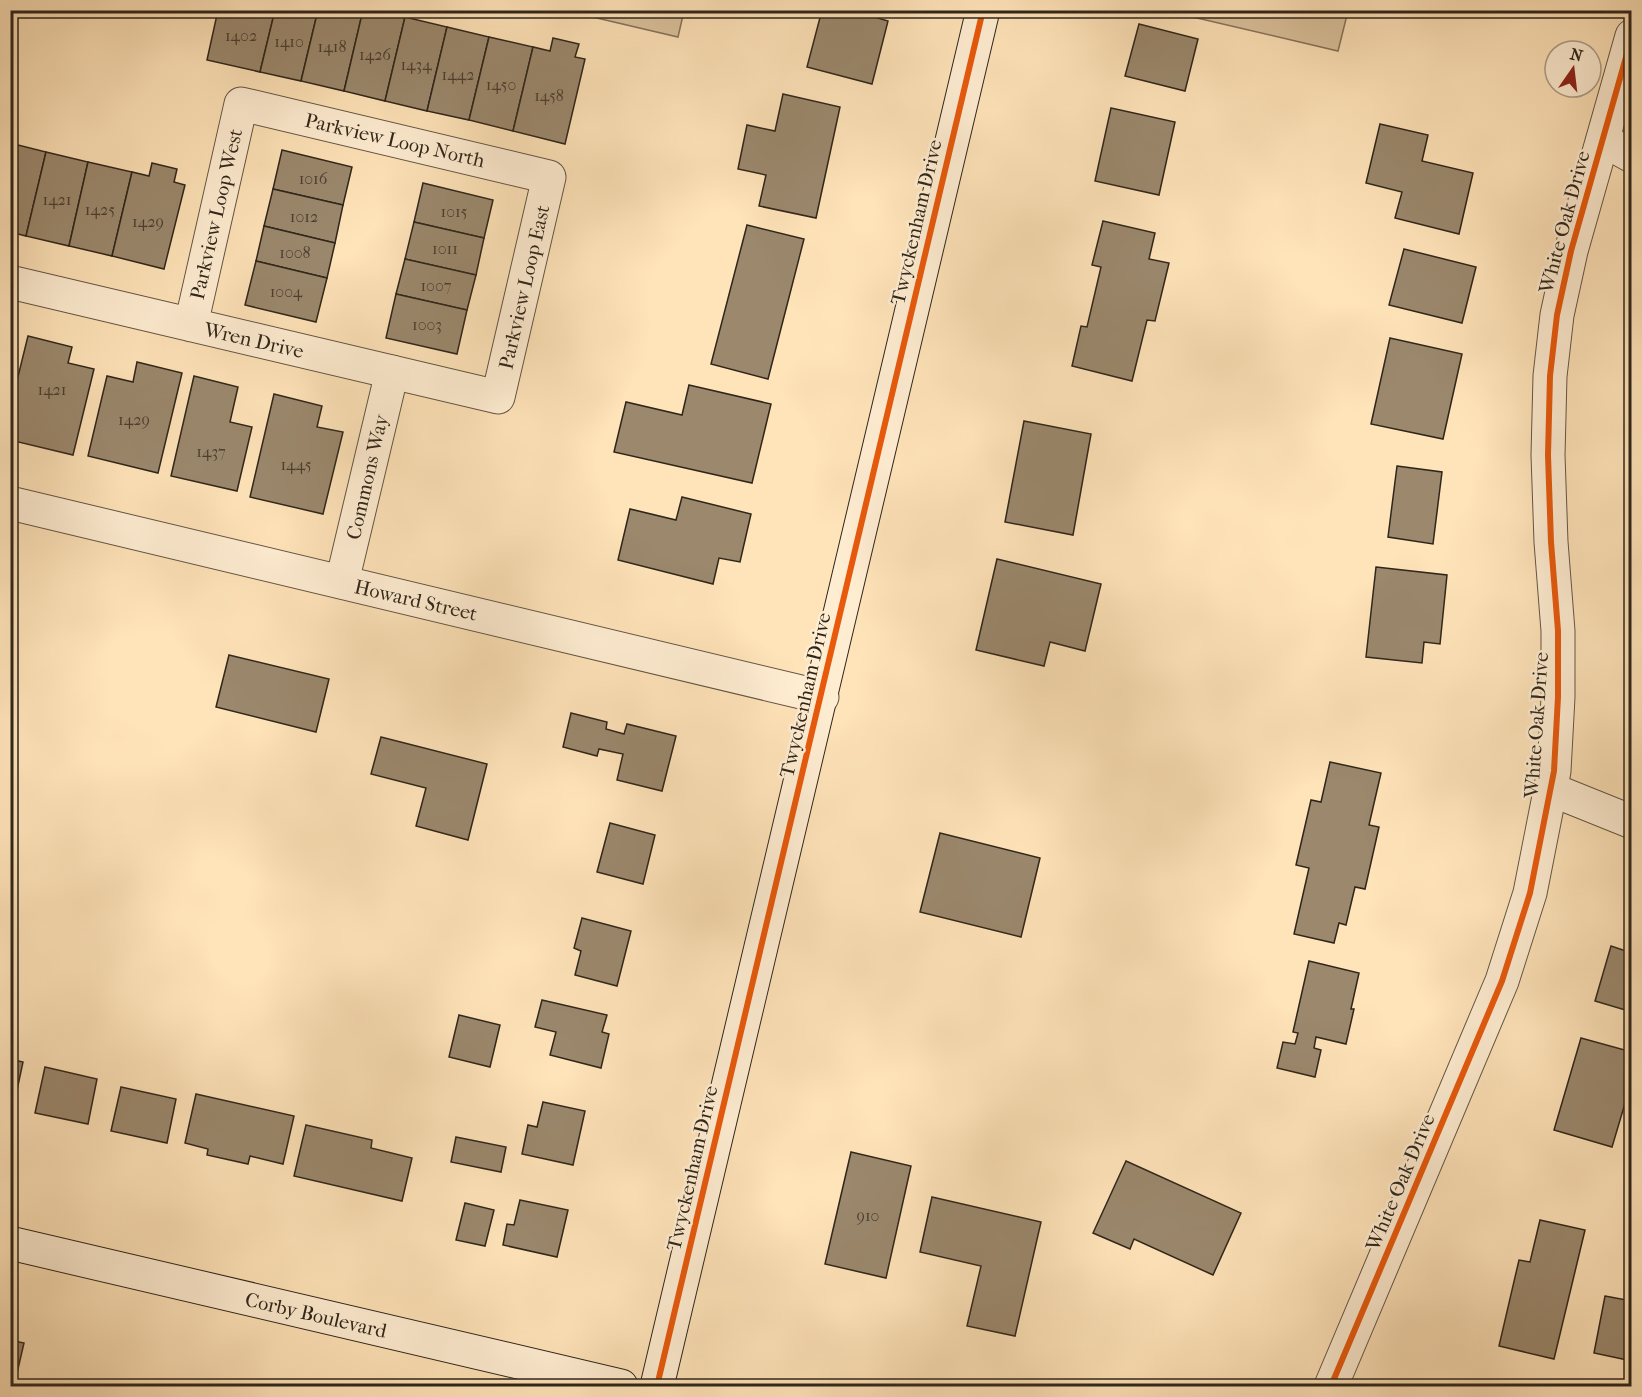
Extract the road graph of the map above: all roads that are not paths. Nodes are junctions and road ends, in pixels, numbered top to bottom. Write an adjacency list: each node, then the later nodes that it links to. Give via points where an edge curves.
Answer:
1 (983, 10): 13 (street, Twyckenham Drive)
2 (1632, 36): 4 (street, White Oak Drive)
3 (241, 104): 6 (street, Parkview Loop North); 8 (street, Parkview Loop West)
4 (1603, 140): 5 (street); 14 (street, White Oak Drive, via 1571,251 1557,315 1550,376 1548,455 1558,631)
5 (1632, 156)
6 (549, 177): 10 (street, Parkview Loop East)
7 (10, 282): 8 (street, Wren Drive)
8 (191, 325): 9 (street, Wren Drive)
9 (392, 372): 10 (street, Wren Drive); 12 (street, Commons Way)
10 (498, 398)
11 (10, 503): 12 (street, Howard Street)
12 (342, 582): 13 (street, Howard Street)
13 (822, 697): 18 (street, Twyckenham Drive)
14 (1551, 789): 15 (street); 19 (street, White Oak Drive, via 1530,893 1503,981)
15 (1632, 822)
16 (10, 1243): 17 (street, Corby Boulevard)
17 (621, 1386)
18 (657, 1386)
19 (1331, 1386)

